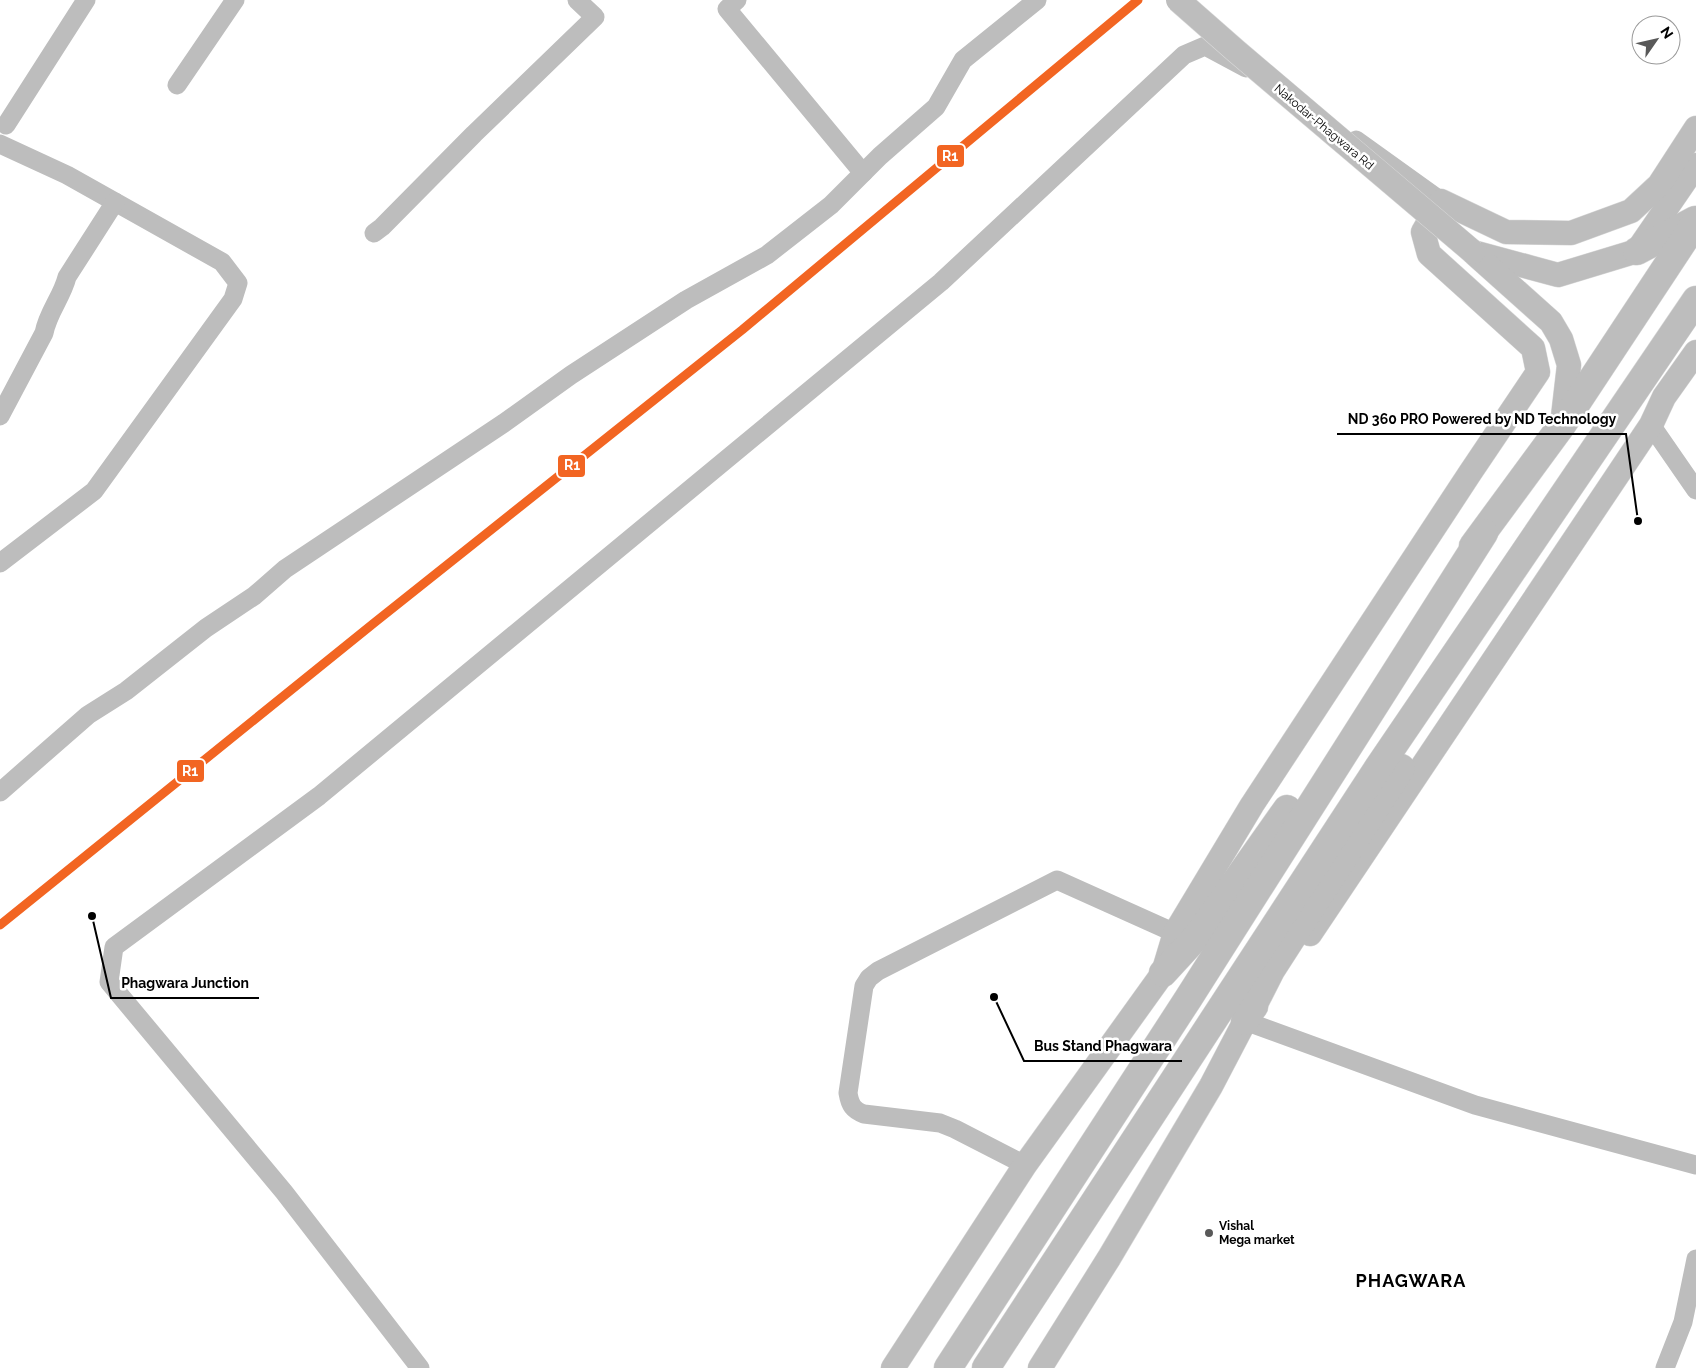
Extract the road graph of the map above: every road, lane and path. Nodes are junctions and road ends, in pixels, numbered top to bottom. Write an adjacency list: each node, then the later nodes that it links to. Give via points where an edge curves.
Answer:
1 (86, 0): 8 (street)
2 (235, 0): 7 (street)
3 (577, 0): 16 (street, via 595,17)
4 (737, 0): 12 (street, via 728,9)
5 (1037, 0): 12 (street, via 963,60 936,107)
6 (1178, 0): 18 (main road, Nakodar-Phagwara Rd, bridge)
7 (177, 85)
8 (6, 125)
9 (1696, 128): 13 (main road, via 1659,185 1631,211 1571,233 1506,232)
10 (0, 144): 14 (street)
11 (1696, 166): 17 (main road)
12 (863, 172): 28 (street, via 830,206 767,255 686,300 284,569 254,596 206,628 126,691 88,714)
13 (1441, 201): 29 (main road, via 1423,232 1429,254 1533,348 1538,372 1252,805); 35 (street, via 1278,85 1205,46 1184,55 941,282 319,796 114,947 109,982 284,1192)
14 (115, 202): 21 (street, via 67,277 44,332); 26 (street, via 222,262 238,283 233,299 94,491)
15 (1696, 221): 17 (highway); 22 (highway)
16 (374, 233)
17 (1637, 251): 18 (main road, via 1558,275)
18 (1473, 252): 22 (main road, Nakodar-Phagwara Rd, via 1551,322 1562,339 1569,365)
19 (1696, 300): 27 (highway)
20 (1696, 352): 23 (main road, via 1664,397)
21 (0, 416)
22 (1562, 425): 25 (highway)
23 (1651, 425): 24 (street); 31 (main road, via 1353,871 1285,970)
24 (1696, 490)
25 (1484, 533): 30 (highway, via 1417,617 1198,935); 37 (highway)
26 (0, 563)
27 (1513, 568): 31 (highway, via 1446,699 1271,970); 38 (highway, via 1378,768)
28 (0, 792)
29 (1175, 933): 30 (main road); 33 (street, via 1057,880 869,978 864,986 848,1093 856,1111 940,1124)
30 (1163, 973): 33 (main road)
31 (1245, 1021): 32 (street, via 1475,1105); 39 (main road, via 1211,1086 1110,1258)
32 (1696, 1165)
33 (1025, 1166): 36 (main road)
34 (1696, 1259): 40 (street, via 1683,1322)
35 (420, 1368)
36 (893, 1368)
37 (948, 1368)
38 (986, 1368)
39 (1040, 1368)
40 (1665, 1368)

